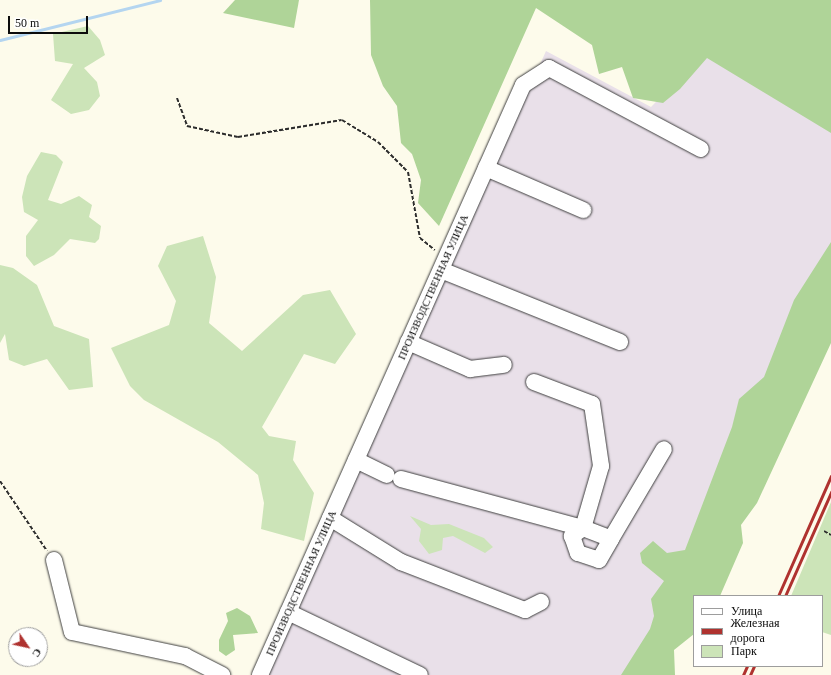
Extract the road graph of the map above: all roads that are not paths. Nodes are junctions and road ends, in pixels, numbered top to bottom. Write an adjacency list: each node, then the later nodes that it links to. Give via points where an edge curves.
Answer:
1 (701, 149): 2 (street, ПРОИЗВОДСТВЕННАЯ УЛИЦА, via 549,68 523,85)
2 (486, 168): 3 (street); 4 (street, ПРОИЗВОДСТВЕННАЯ УЛИЦА)
3 (583, 210)
4 (443, 264): 5 (street, ПРОИЗВОДСТВЕННАЯ УЛИЦА); 6 (street)
5 (408, 342): 7 (street, via 470,369); 10 (street, ПРОИЗВОДСТВЕННАЯ УЛИЦА)
6 (620, 342)
7 (504, 365)
8 (534, 382): 12 (street, via 592,404 601,466)
9 (664, 449): 13 (street)
10 (356, 460): 11 (street, ПРОИЗВОДСТВЕННАЯ УЛИЦА); 12 (street, via 394,477)
11 (330, 518): 15 (street, via 401,562 525,610); 16 (street, ПРОИЗВОДСТВЕННАЯ УЛИЦА)
12 (583, 528): 13 (street); 13 (street, via 572,536 578,553 599,560)
13 (611, 539)
14 (54, 560): 17 (street, via 72,632 185,656)
15 (541, 602)
16 (288, 612): 18 (street, ПРОИЗВОДСТВЕННАЯ УЛИЦА); 19 (street)
17 (222, 675)
18 (260, 675)
19 (420, 675)

